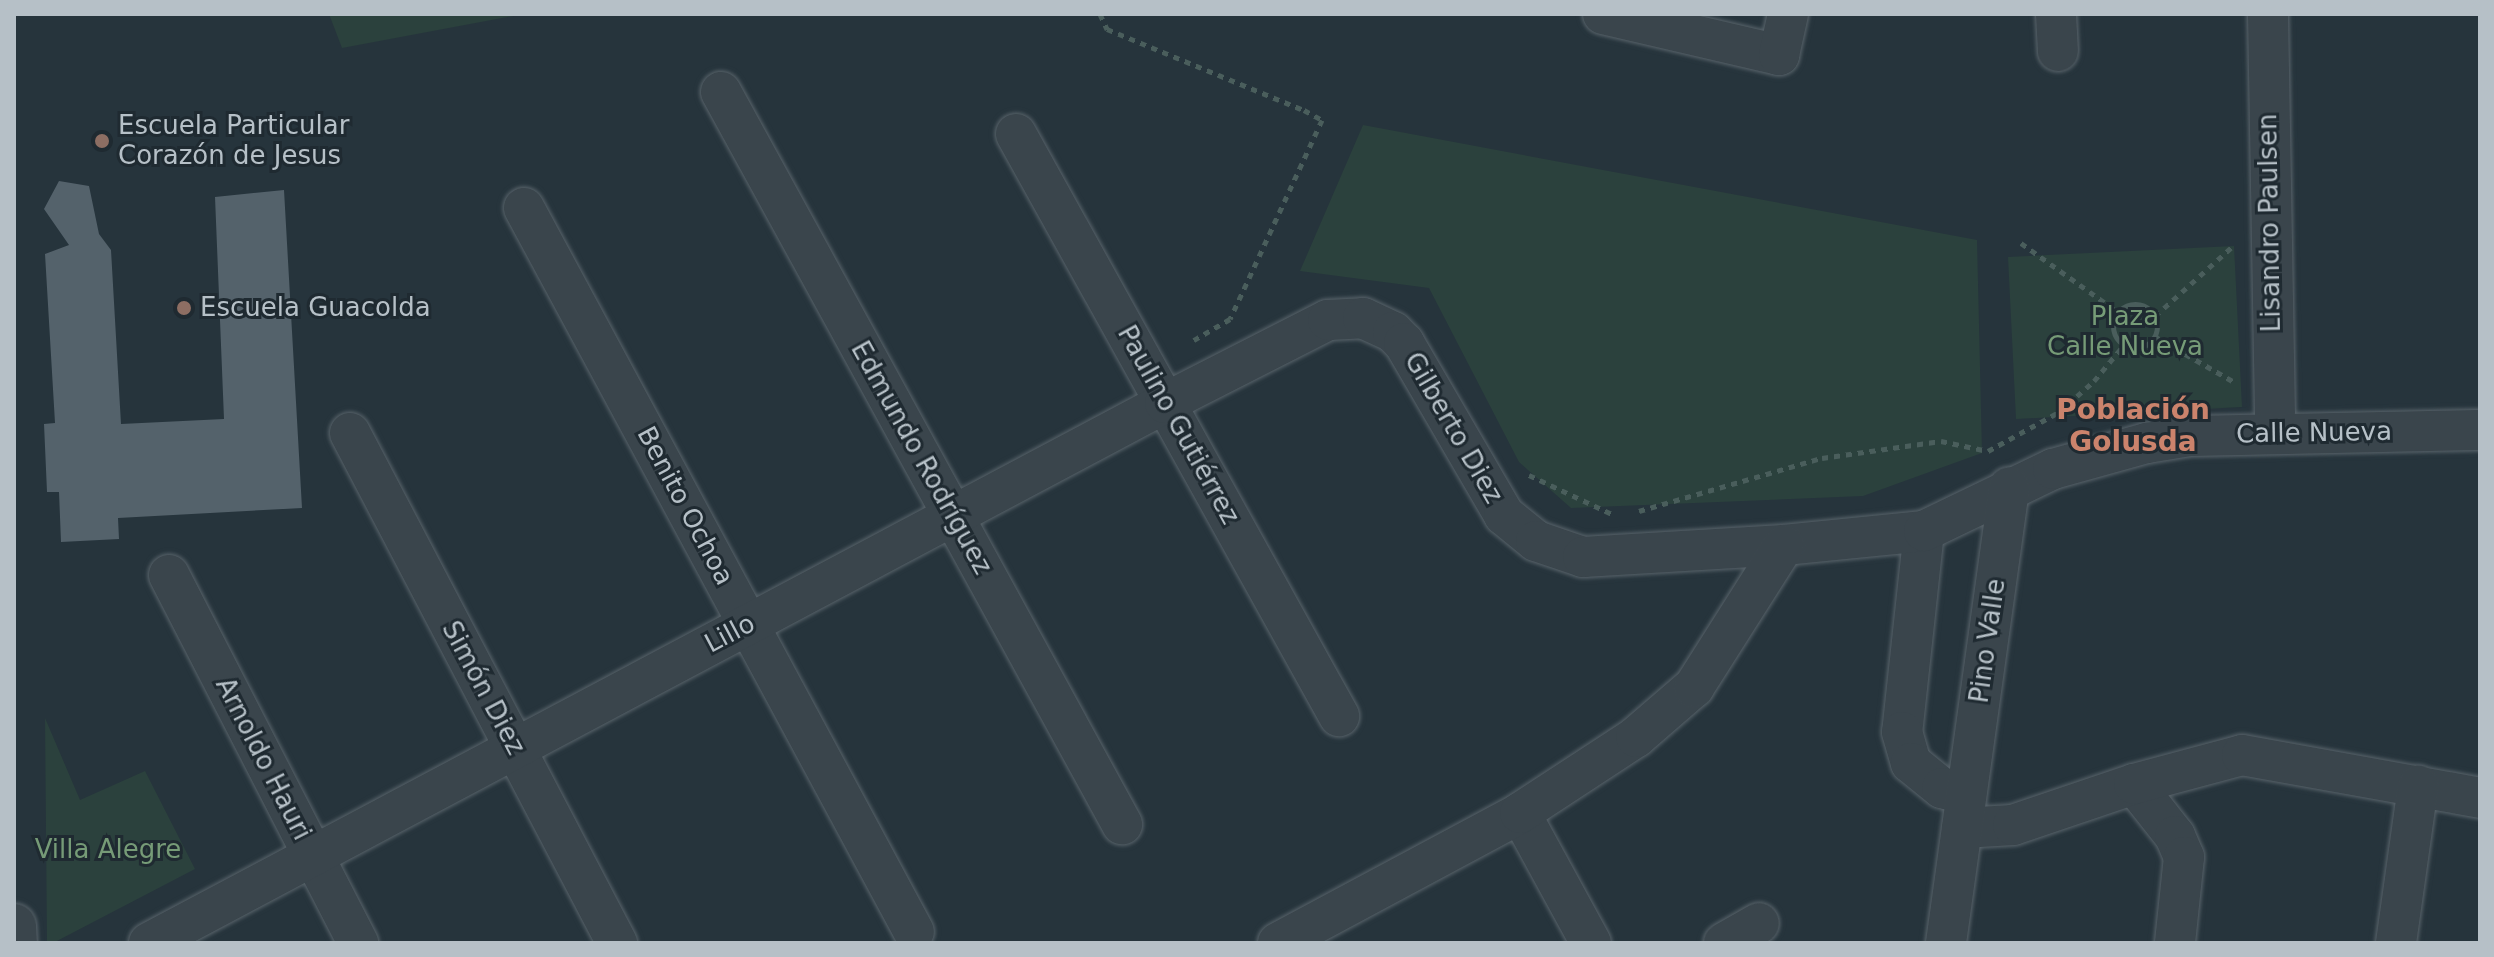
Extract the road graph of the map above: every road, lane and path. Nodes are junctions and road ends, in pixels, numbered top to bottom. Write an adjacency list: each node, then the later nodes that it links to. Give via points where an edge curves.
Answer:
1 (1100, 14): 15 (path, via 1107,29 1322,120 1230,319)
2 (1603, 14): 3 (street, via 1779,55)
3 (1788, 14)
4 (2268, 14): 17 (street, Lisandro Paulsen)
5 (721, 92): 23 (street, Edmundo Rodríguez)
6 (1016, 134): 15 (street, Paulino Gutiérrez)
7 (524, 208): 28 (street, Benito Ochoa)
8 (2021, 243): 10 (path)
9 (2234, 246): 11 (path)
10 (2118, 312): 11 (path, via 2138,304); 14 (path, via 2115,333)
11 (2155, 316): 13 (path)
12 (1312, 329): 16 (street, Lillo); 26 (street, Gilberto Diez, via 1345,317 1363,318 1404,343 1491,498 1536,541 1583,557)
13 (2154, 336): 14 (path, via 2145,345); 17 (path)
14 (2124, 345): 22 (path, via 2059,412 1988,451 1941,441 1822,458)
15 (1146, 368): 16 (street, Paulino Gutiérrez)
16 (1165, 403): 23 (street, Lillo); 29 (street, Paulino Gutiérrez)
17 (2273, 418): 18 (street, Calle Nueva); 21 (street, Calle Nueva, via 2147,443)
18 (2480, 430)
19 (350, 433): 30 (street, Simón Diez)
20 (1520, 471): 24 (path)
21 (2009, 487): 25 (street, Calle Nueva); 34 (street, Pino Valle)
22 (1633, 513)
23 (953, 516): 28 (street, Lillo); 36 (street, Edmundo Rodríguez)
24 (1618, 517)
25 (1924, 531): 26 (street, Calle Nueva); 34 (street, via 1902,732 1911,763)
26 (1784, 545): 35 (street, via 1694,687 1636,737)
27 (169, 575): 37 (street, Arnoldo Hauri)
28 (748, 624): 30 (street, Lillo); 40 (street, Benito Ochoa)
29 (1339, 716)
30 (515, 748): 37 (street, Lillo); 44 (street, Simón Diez)
31 (2134, 784): 32 (street, via 2242,755); 34 (street, via 2013,825); 49 (street, via 2175,836 2184,857)
32 (2418, 786): 33 (street); 50 (street)
33 (2480, 798)
34 (1964, 811): 48 (street, Pino Valle)
35 (1520, 813): 45 (street); 46 (street)
36 (1122, 824)
37 (313, 856): 42 (street, Lillo); 43 (street, Arnoldo Hauri)
38 (1759, 923): 47 (street)
39 (14, 926): 41 (street)
40 (914, 932)
41 (15, 943)
42 (149, 943)
43 (358, 943)
44 (617, 943)
45 (1278, 943)
46 (1591, 943)
47 (1724, 943)
48 (1946, 943)
49 (2175, 943)
50 (2396, 943)

